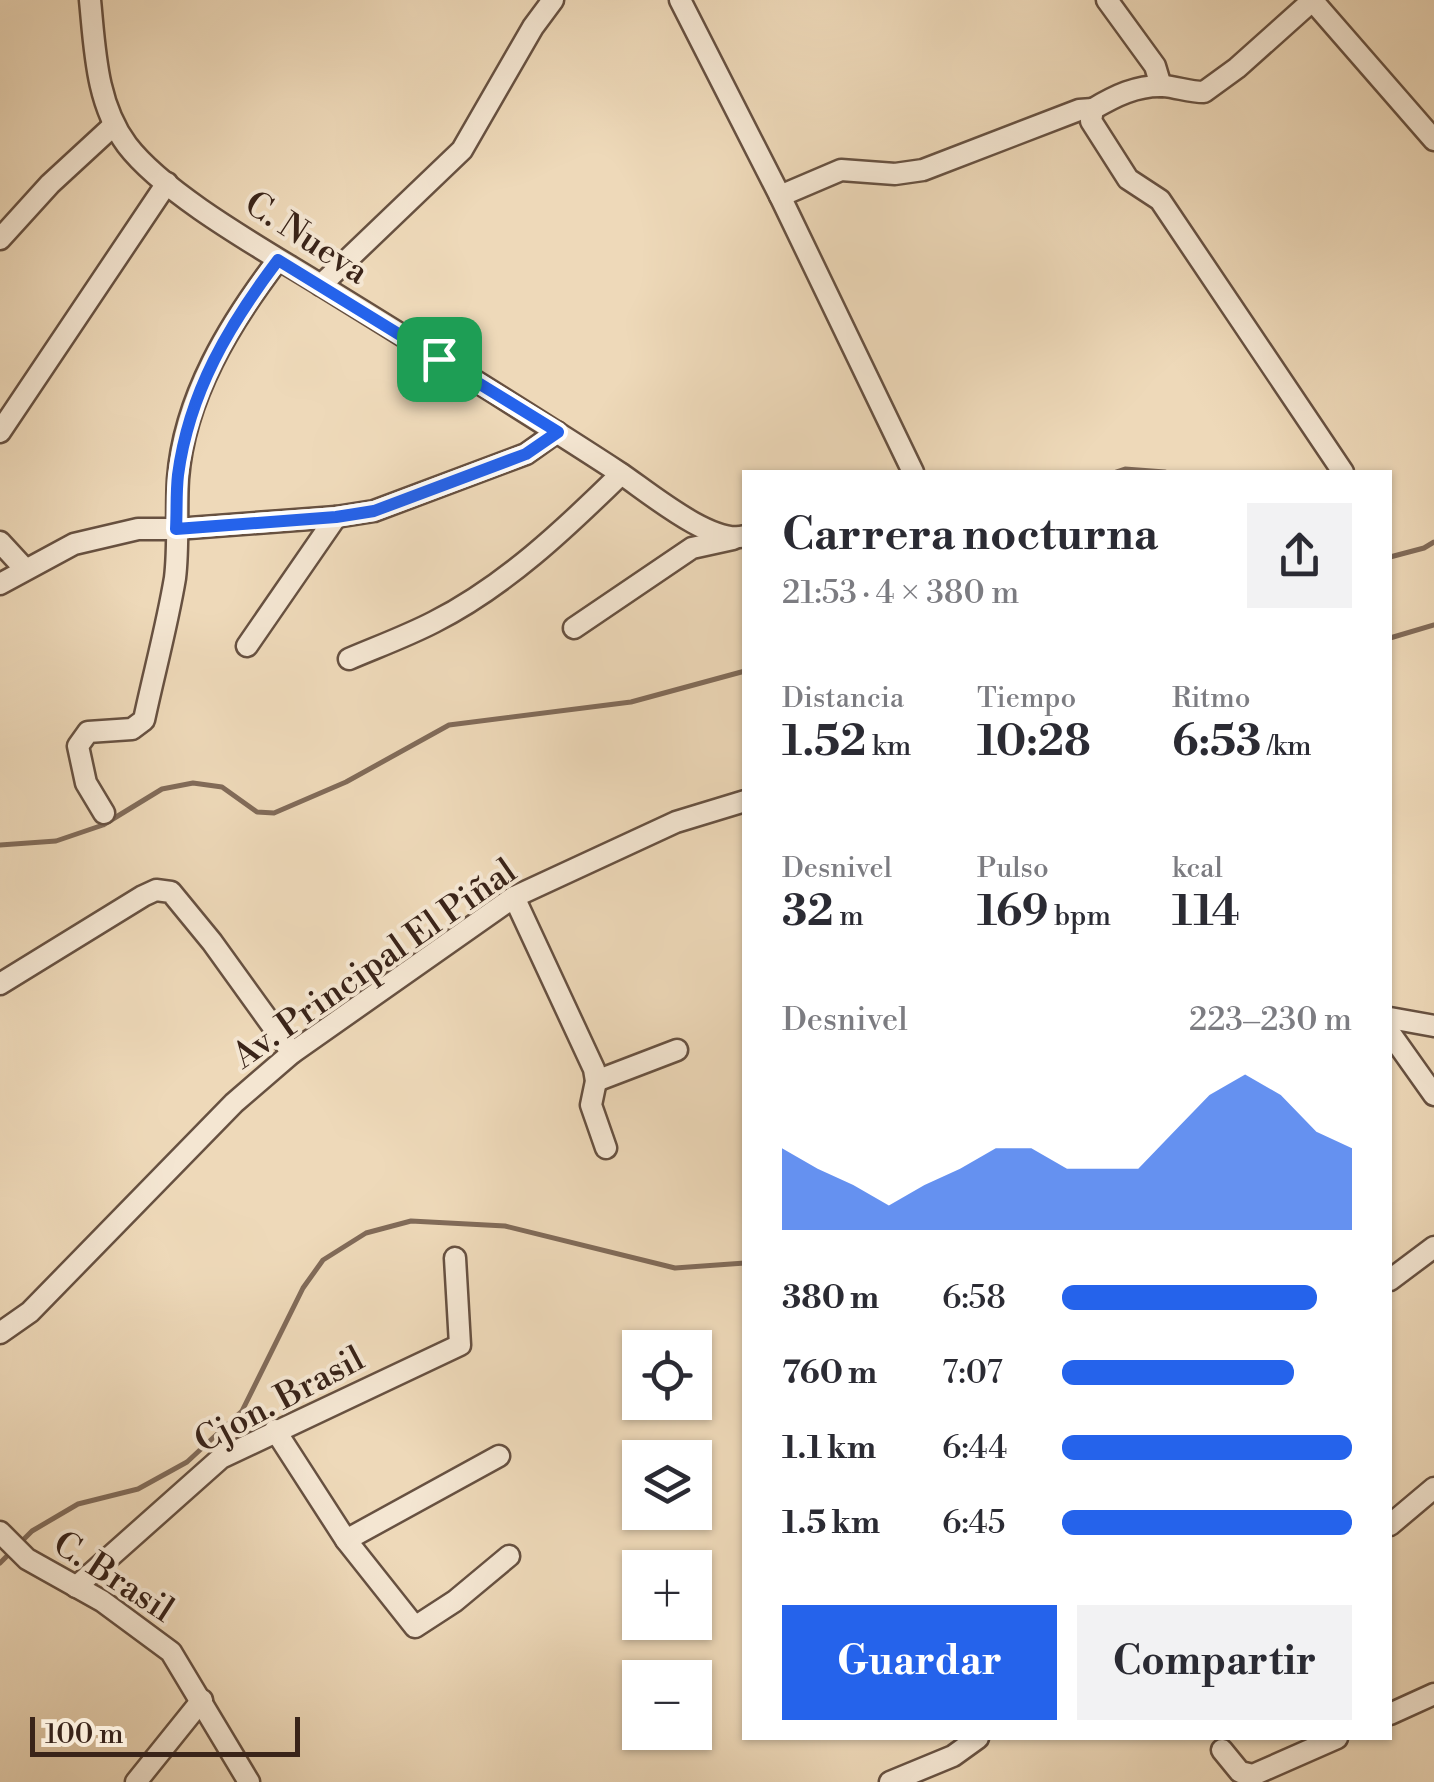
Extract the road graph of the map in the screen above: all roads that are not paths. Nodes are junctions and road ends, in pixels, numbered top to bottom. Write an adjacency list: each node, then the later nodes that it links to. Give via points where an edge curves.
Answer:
1 (90, 0): 8 (street, C. Nueva, via 97,74)
2 (553, 0): 14 (street, via 462,150)
3 (680, 0): 11 (street)
4 (1107, 0): 6 (street, via 1155,66)
5 (1312, 0): 6 (street, via 1215,86 1204,92); 9 (street)
6 (1161, 86): 7 (street, via 1126,92)
7 (1093, 109): 11 (street, via 922,170 841,170); 18 (street, via 1090,121 1118,166 1160,200)
8 (114, 125): 10 (street, C. Nueva); 12 (street)
9 (1434, 140)
10 (166, 184): 13 (street, C. Nueva); 15 (street)
11 (780, 196): 17 (street)
12 (0, 238)
13 (278, 260): 14 (street, C. Nueva); 21 (street, via 237,314 196,398 178,474)
14 (321, 285): 16 (street, C. Nueva)
15 (0, 432)
16 (558, 432): 19 (street, C. Nueva); 20 (street, via 488,470 374,511)
17 (912, 470)
18 (1342, 470)
19 (621, 474): 22 (street, C. Nueva, via 702,528); 28 (street, via 508,574 436,621)
20 (336, 517): 21 (street); 27 (street)
21 (176, 529): 24 (street, via 104,535); 30 (street, via 174,582 144,720 132,729 88,732 78,746 86,783)
22 (740, 538): 26 (street, via 692,548)
23 (0, 542): 24 (street)
24 (24, 568): 25 (street)
25 (0, 584)
26 (574, 628)
27 (247, 646)
28 (349, 659)
29 (742, 801): 31 (street, Av. Principal El Piñal, via 676,822)
30 (104, 813)
31 (514, 897): 37 (street, Av. Principal El Piñal); 38 (street)
32 (0, 984): 37 (street, via 143,896 171,892)
33 (1392, 1018): 34 (street)
34 (1434, 1026)
35 (1392, 1036): 39 (street)
36 (677, 1050): 38 (street)
37 (292, 1053): 44 (street, Av. Principal El Piñal, via 234,1103 30,1312)
38 (596, 1081): 40 (street, via 592,1104)
39 (1434, 1095)
40 (606, 1148)
41 (1434, 1247): 43 (street)
42 (455, 1258): 45 (street, Cjon. Brasil, via 460,1344)
43 (1392, 1278)
44 (0, 1332)
45 (275, 1430): 50 (street); 52 (street, Cjon. Brasil, via 221,1458)
46 (499, 1456): 50 (street)
47 (1434, 1488): 48 (street)
48 (1392, 1523)
49 (3, 1536): 52 (street, C. Brasil)
50 (346, 1540): 51 (street, via 415,1628)
51 (509, 1556)
52 (76, 1587): 54 (street, C. Brasil, via 171,1652)
53 (1434, 1694): 55 (street)
54 (202, 1700): 59 (street); 60 (street, C. Brasil)
55 (1392, 1713)
56 (975, 1740): 61 (street)
57 (1332, 1740): 58 (street, via 1253,1775 1240,1772)
58 (1222, 1750)
59 (136, 1782)
60 (249, 1782)
61 (890, 1782)

